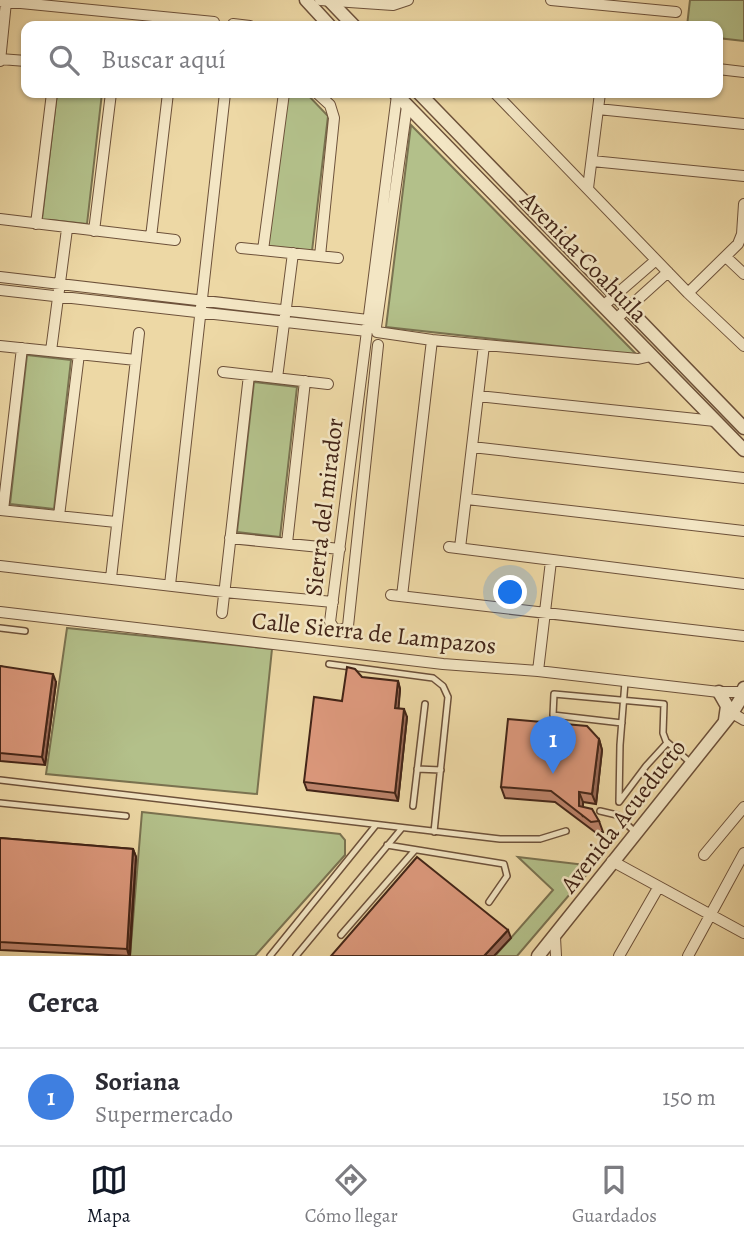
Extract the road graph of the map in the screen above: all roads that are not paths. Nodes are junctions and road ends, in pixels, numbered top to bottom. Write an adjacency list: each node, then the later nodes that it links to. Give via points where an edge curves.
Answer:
1 (306, 0): 11 (street)
2 (408, 0): 6 (street, via 393,5)
3 (551, 0): 7 (street)
4 (326, 1): 6 (street); 12 (street)
5 (3, 2): 10 (street); 13 (street)
6 (359, 2)
7 (588, 2): 8 (street)
8 (643, 4): 9 (street)
9 (676, 12)
10 (160, 21)
11 (325, 21)
12 (348, 21)
13 (0, 60): 14 (street)
14 (21, 61)
15 (723, 70): 16 (street)
16 (744, 72)
17 (51, 98): 37 (street)
18 (110, 98): 39 (street)
19 (167, 98): 40 (street)
20 (224, 98): 57 (street)
21 (283, 98): 43 (street)
22 (322, 98): 45 (street, via 334,118)
23 (396, 98): 63 (street, Sierra del mirador)
24 (400, 98): 28 (street, Avenida Coahuila)
25 (424, 98): 56 (street, Avenida Coahuila)
26 (500, 98): 33 (street)
27 (599, 98): 29 (street)
28 (407, 106): 58 (street, Avenida Coahuila); 63 (street, Sierra del mirador, via 376,327)
29 (598, 109): 30 (street); 31 (street)
30 (744, 124)
31 (592, 161): 32 (street); 33 (street)
32 (744, 176)
33 (588, 188): 48 (street)
34 (744, 204): 35 (street)
35 (744, 217): 46 (street, via 740,240)
36 (0, 219): 37 (street)
37 (36, 224): 38 (street)
38 (67, 229): 39 (street); 52 (street)
39 (94, 231): 40 (street)
40 (151, 237): 41 (street)
41 (175, 240)
42 (241, 248): 43 (street)
43 (263, 250): 44 (street)
44 (293, 253): 45 (street); 59 (street)
45 (320, 256): 47 (street)
46 (726, 257): 50 (street); 54 (street)
47 (338, 258)
48 (656, 260): 49 (street); 56 (street)
49 (668, 272): 54 (street); 60 (street)
50 (744, 274)
51 (0, 277): 52 (street)
52 (60, 284): 55 (street); 57 (street)
53 (0, 290): 55 (street)
54 (688, 293): 69 (street)
55 (59, 296): 57 (street); 71 (street)
56 (615, 296): 58 (street); 60 (street, Avenida Coahuila)
57 (200, 305): 59 (street); 62 (street); 100 (street)
58 (603, 306): 61 (street, Avenida Coahuila)
59 (285, 309): 62 (street); 63 (street)
60 (627, 309): 61 (street); 82 (street, Avenida Coahuila)
61 (616, 319): 73 (street, Avenida Coahuila)
62 (284, 322): 63 (street); 77 (street)
63 (371, 327): 65 (street); 83 (street, Sierra del mirador)
64 (139, 333): 74 (street)
65 (432, 340): 67 (street); 105 (street, via 397,595)
66 (378, 345): 84 (street, Sierra del mirador)
67 (484, 345): 73 (street, via 638,359); 80 (street)
68 (0, 346): 70 (street)
69 (744, 346)
70 (22, 348): 71 (street); 89 (street)
71 (51, 351): 72 (street)
72 (79, 354): 74 (street); 90 (street)
73 (651, 356): 81 (street, Avenida Coahuila)
74 (136, 360): 91 (street)
75 (223, 372): 76 (street)
76 (249, 374): 77 (street); 93 (street)
77 (277, 378): 78 (street)
78 (305, 381): 79 (street); 94 (street)
79 (328, 384)
80 (478, 396): 81 (street); 85 (street)
81 (715, 421): 86 (street, Avenida Coahuila)
82 (744, 428)
83 (354, 439): 84 (street); 95 (street, Sierra del mirador)
84 (367, 442): 102 (street, Sierra del mirador, via 348,626 344,629 335,630 330,622)
85 (472, 447): 87 (street); 88 (street)
86 (744, 450)
87 (744, 478)
88 (467, 499): 92 (street); 96 (street, via 455,548)
89 (1, 510): 90 (street)
90 (59, 516): 91 (street)
91 (116, 522): 98 (street)
92 (744, 531)
93 (230, 538): 94 (street); 101 (street)
94 (286, 543): 95 (street)
95 (340, 549): 102 (street, Sierra del mirador)
96 (551, 561): 99 (street); 105 (street)
97 (0, 566): 98 (street)
98 (110, 578): 100 (street)
99 (744, 584)
100 (170, 585): 101 (street)
101 (224, 592): 102 (street); 104 (street)
102 (333, 602)
103 (0, 612): 110 (street, Calle Sierra de Lampazos)
104 (222, 613)
105 (545, 613): 108 (street); 110 (street)
106 (0, 628): 107 (lane)
107 (25, 631)
108 (744, 636)
109 (329, 664): 122 (lane, via 433,678 443,685 448,697)
110 (538, 671): 111 (street, Calle Sierra de Lampazos)
111 (625, 682): 112 (street, Calle Sierra de Lampazos); 114 (lane)
112 (719, 692): 113 (street, Calle Sierra de Lampazos); 116 (street)
113 (743, 694): 116 (street, Avenida Acueducto)
114 (625, 701): 118 (lane); 118 (lane, via 556,693 551,713); 119 (lane, via 664,704)
115 (425, 704): 121 (lane)
116 (729, 717): 117 (street); 120 (street, Avenida Acueducto)
117 (744, 720)
118 (622, 723): 124 (lane)
119 (667, 743): 120 (lane); 124 (lane)
120 (692, 764): 135 (street, Avenida Acueducto)
121 (417, 769): 122 (lane); 126 (lane)
122 (441, 771): 134 (lane)
123 (0, 780): 131 (lane)
124 (620, 802): 129 (lane)
125 (0, 803): 130 (lane)
126 (413, 806)
127 (744, 807): 139 (street)
128 (600, 811): 129 (lane)
129 (613, 814): 135 (lane)
130 (126, 816)
131 (376, 825): 132 (lane); 147 (lane)
132 (402, 828): 134 (lane); 136 (lane)
133 (566, 831): 134 (lane, via 523,840)
134 (434, 832)
135 (636, 833): 140 (street, Avenida Acueducto)
136 (387, 845): 137 (lane); 148 (lane)
137 (415, 850): 142 (lane, via 504,864 507,876); 145 (lane)
138 (744, 853): 143 (street)
139 (704, 855)
140 (612, 862): 141 (street); 146 (street, Avenida Acueducto)
141 (658, 888): 143 (street); 151 (street)
142 (489, 902)
143 (710, 915): 144 (street); 152 (street)
144 (744, 933)
145 (341, 936)
146 (555, 937): 149 (street, Avenida Acueducto); 150 (street)
147 (270, 956)
148 (296, 956)
149 (538, 956)
150 (556, 956)
151 (619, 956)
152 (688, 956)

